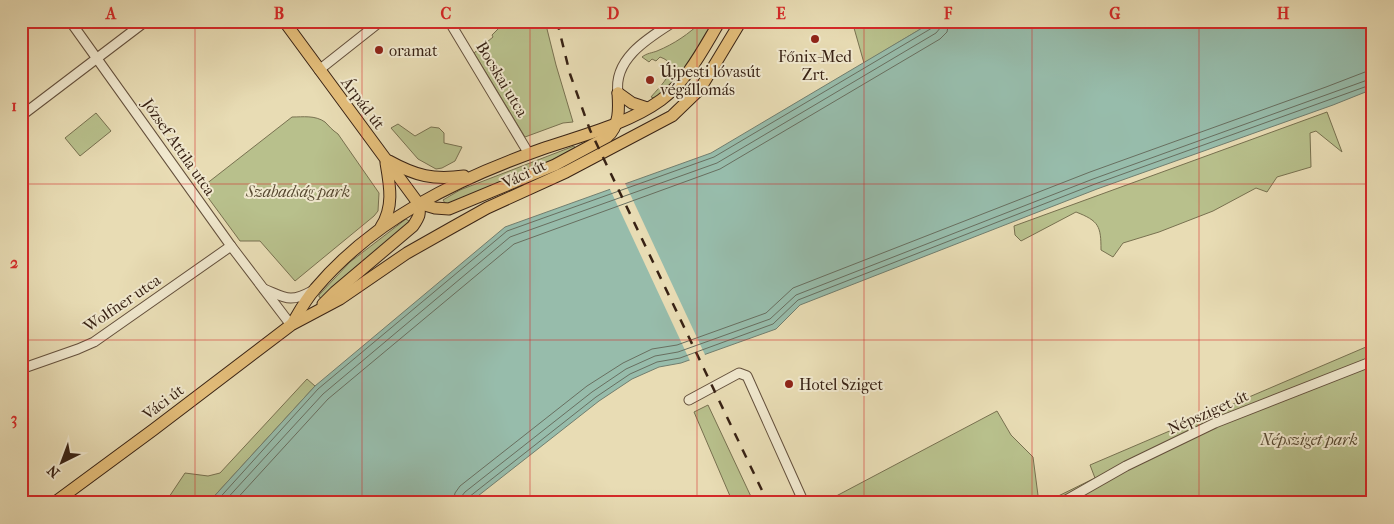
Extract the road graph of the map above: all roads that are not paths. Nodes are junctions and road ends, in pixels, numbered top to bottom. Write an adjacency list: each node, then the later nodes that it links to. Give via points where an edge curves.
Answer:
1 (70, 21): 9 (street, József Attila utca)
2 (146, 21): 9 (street)
3 (284, 21): 10 (main road, Árpád út)
4 (381, 21): 10 (street)
5 (449, 21): 15 (street, Bocskai utca)
6 (675, 21): 11 (street, via 626,60 620,70)
7 (720, 21): 12 (main road, Váci út, via 676,86)
8 (741, 21): 16 (main road, Váci út, via 700,89 685,105 654,127)
9 (97, 58): 13 (street); 24 (street, József Attila utca)
10 (319, 70): 17 (main road, Árpád út)
11 (618, 91): 12 (main road, via 632,103); 14 (main road)
12 (647, 108): 14 (main road, Váci út)
13 (21, 116)
14 (617, 123): 15 (main road, Váci út); 18 (main road, via 608,137)
15 (528, 154): 19 (main road, Váci út)
16 (592, 157): 18 (main road); 22 (main road, Váci út)
17 (385, 159): 19 (main road, via 430,178); 21 (main road, Árpád út); 23 (main road, via 391,198 388,214)
18 (555, 165): 20 (main road)
19 (476, 174): 21 (main road, Váci út)
20 (506, 186): 21 (main road, via 449,208); 22 (main road)
21 (418, 203): 23 (main road, Váci út); 27 (main road, via 420,216 412,226)
22 (453, 227): 27 (main road, Váci út)
23 (378, 231): 26 (main road, Váci út, via 358,246)
24 (231, 246): 25 (street, József Attila utca); 30 (street, Wolfner utca, via 94,342)
25 (264, 289): 26 (street, via 293,299); 28 (street, József Attila utca)
26 (314, 290): 28 (main road, Váci út)
27 (314, 313): 28 (main road, Váci út)
28 (291, 325): 32 (main road, Váci út)
29 (1373, 361): 34 (street, Népsziget út, via 1215,423 1126,466)
30 (21, 369)
31 (689, 400): 33 (street, via 739,373 747,376)
32 (54, 503)
33 (804, 503)
34 (1061, 503)

